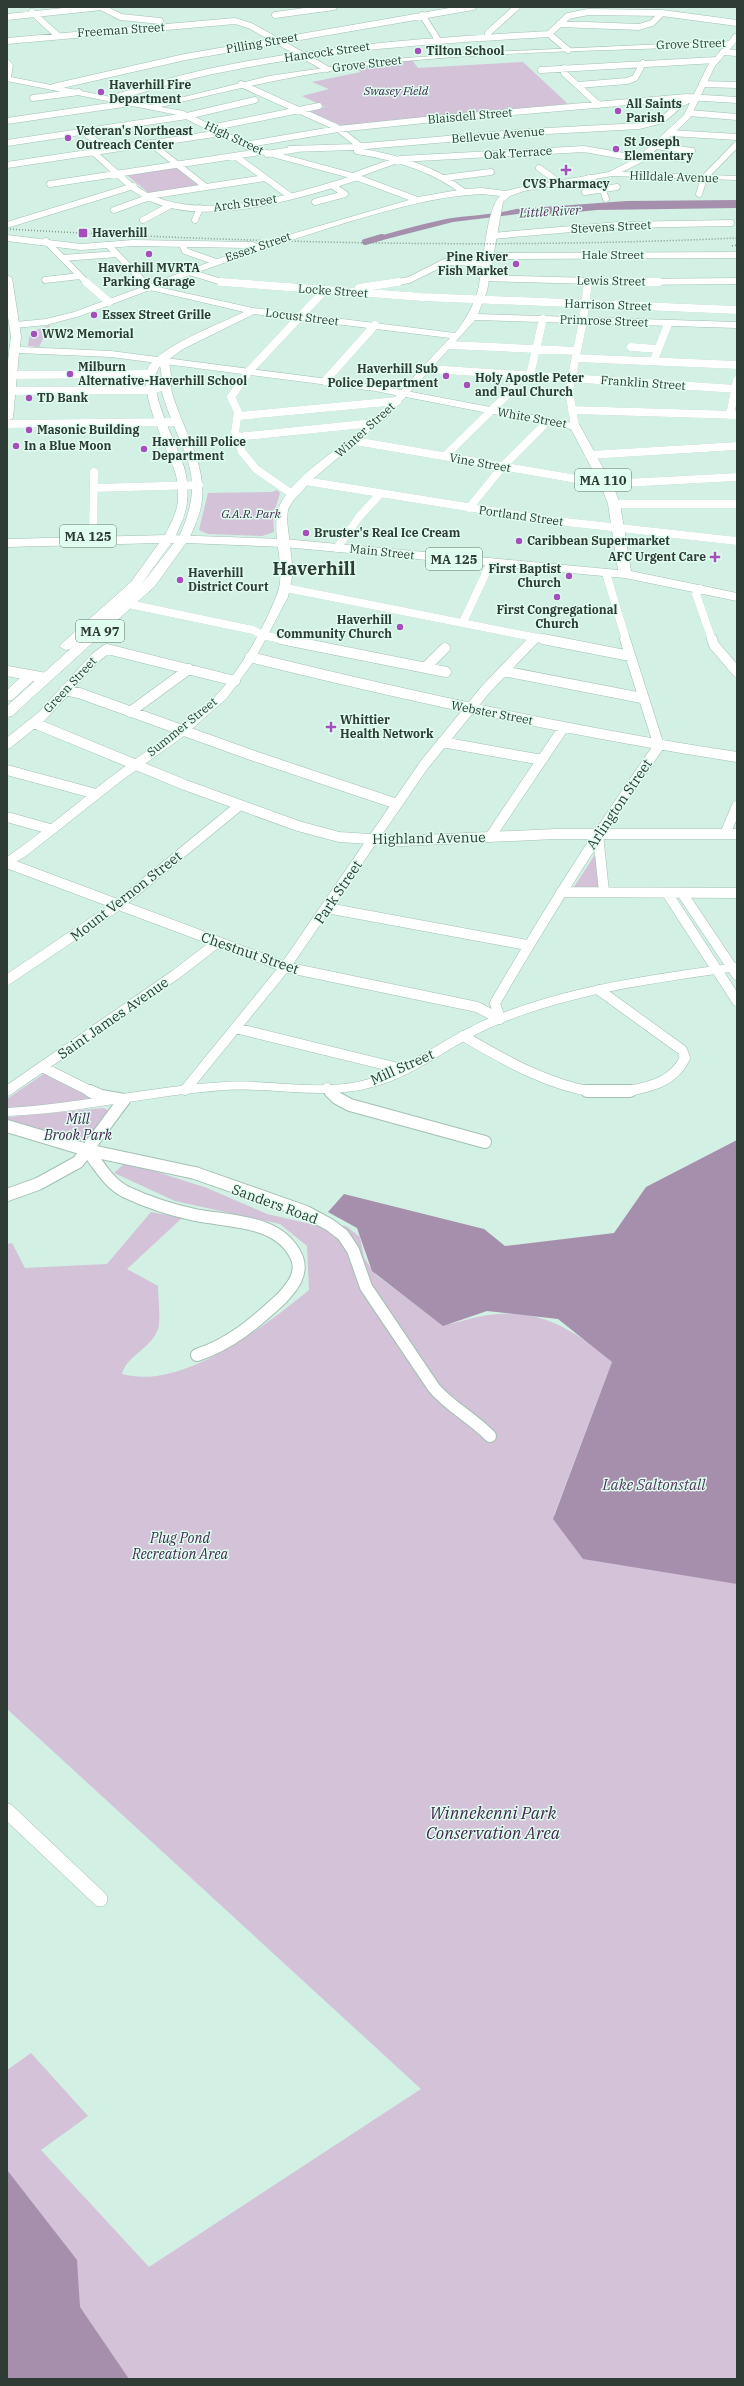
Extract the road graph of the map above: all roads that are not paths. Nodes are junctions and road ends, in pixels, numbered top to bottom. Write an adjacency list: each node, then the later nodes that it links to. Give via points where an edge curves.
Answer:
1 (28, 7): 6 (street)
2 (101, 7): 6 (street); 11 (street, via 106,11 137,20)
3 (334, 7): 8 (street)
4 (474, 7): 9 (street, Pilling Street)
5 (517, 7): 17 (street, via 492,27 488,33)
6 (34, 14): 10 (street); 15 (street)
7 (662, 14): 12 (street); 13 (street, via 582,12 568,16); 13 (street, via 652,23 640,27)
8 (275, 15)
9 (422, 15): 18 (street); 20 (street, Pilling Street)
10 (7, 17)
11 (216, 23): 15 (street, Freeman Street); 20 (street, Freeman Street, via 243,22)
12 (737, 23)
13 (559, 24): 14 (street)
14 (549, 34): 17 (street, Hancock Street); 22 (street)
15 (57, 35): 19 (street, Freeman Street)
16 (737, 36): 21 (main road)
17 (489, 37): 18 (street, Hancock Street)
18 (438, 40): 25 (street, Hancock Street)
19 (7, 41)
20 (278, 41): 25 (street); 37 (street, Pilling Street, via 174,59)
21 (732, 43): 22 (main road, Grove Street); 23 (main road)
22 (568, 50): 30 (main road, Grove Street, via 417,58)
23 (723, 52): 24 (street); 27 (main road)
24 (737, 53)
25 (302, 54): 30 (street); 40 (street, Hancock Street, via 190,76)
26 (7, 60): 32 (main road)
27 (716, 60): 28 (street); 34 (main road)
28 (643, 63): 29 (street); 35 (street, via 635,78 627,81)
29 (564, 68): 31 (street); 35 (street, via 564,73)
30 (327, 69): 33 (main road, Grove Street)
31 (541, 70)
32 (7, 77): 37 (main road, High Street)
33 (241, 84): 47 (main road, Grove Street); 48 (street)
34 (702, 84): 36 (street); 41 (main road)
35 (578, 85): 45 (street)
36 (737, 85)
37 (53, 87): 38 (main road, High Street)
38 (78, 92): 39 (street); 40 (main road, High Street)
39 (33, 98)
40 (110, 98): 44 (main road, High Street)
41 (697, 98): 43 (street, Blaisdell Street); 45 (street, Blaisdell Street); 49 (main road); 64 (street, Bellevue Avenue, via 682,103 662,120 646,125 514,133)
42 (255, 100): 50 (street)
43 (737, 100)
44 (130, 103): 47 (main road, High Street); 52 (street)
45 (599, 105): 54 (street, Blaisdell Street)
46 (319, 106): 48 (street)
47 (151, 107): 50 (main road, High Street)
48 (300, 110): 53 (street); 54 (street)
49 (689, 113): 51 (street); 57 (main road)
50 (186, 116): 53 (main road, High Street); 55 (street)
51 (737, 117)
52 (7, 121)
53 (210, 128): 56 (main road, High Street)
54 (338, 129): 62 (street, Blaisdell Street); 64 (street)
55 (84, 132): 59 (street); 66 (street)
56 (221, 133): 60 (street); 62 (main road, High Street)
57 (670, 133): 58 (street); 63 (main road)
58 (737, 137)
59 (7, 143)
60 (150, 144): 66 (street); 73 (street)
61 (737, 144): 82 (street, via 727,158)
62 (244, 145): 68 (main road, High Street)
63 (656, 146): 70 (main road); 70 (street, Oak Terrace, via 691,151 683,159)
64 (360, 147): 65 (street, Bellevue Avenue)
65 (290, 149): 68 (street); 71 (street, via 355,151)
66 (108, 150): 67 (street)
67 (93, 152): 72 (street); 76 (street, Arch Street)
68 (264, 153): 69 (street); 78 (main road, High Street)
69 (235, 156): 73 (street); 79 (street)
70 (644, 157): 71 (street, Oak Terrace, via 584,149); 77 (main road)
71 (394, 160): 78 (street, Arch Street); 80 (street)
72 (7, 165)
73 (177, 165): 76 (street); 88 (street)
74 (539, 168): 84 (street)
75 (491, 172): 80 (street)
76 (119, 174): 85 (street); 86 (street, Arch Street)
77 (611, 174): 81 (main road, Essex Street); 82 (main road, Hilldale Avenue)
78 (356, 176): 87 (street, Arch Street); 98 (main road, High Street)
79 (265, 178): 88 (street); 95 (street)
80 (444, 178): 91 (street)
81 (589, 178): 84 (main road, Essex Street); 90 (street)
82 (704, 178): 83 (main road, Hilldale Avenue); 94 (street)
83 (737, 178)
84 (560, 183): 93 (main road, Essex Street)
85 (50, 184)
86 (134, 186): 96 (street, Arch Street); 106 (street)
87 (333, 186): 95 (street, Arch Street); 99 (street, via 345,194)
88 (206, 187): 96 (street)
89 (617, 187): 90 (street)
90 (602, 188): 92 (street); 97 (street)
91 (464, 192): 93 (main road, Essex Street); 98 (main road, Essex Street)
92 (585, 192)
93 (506, 194): 107 (main road, Winter Street, via 499,201)
94 (699, 194)
95 (290, 196): 101 (street, Arch Street, via 238,205)
96 (149, 197): 100 (street, Arch Street); 102 (street)
97 (606, 199)
98 (418, 200): 112 (main road, Essex Street)
99 (315, 202)
100 (171, 205): 101 (street, Arch Street); 103 (street)
101 (200, 208): 104 (street)
102 (114, 210)
103 (143, 220)
104 (195, 220)
105 (731, 223): 107 (street, Stevens Street, via 618,225)
106 (7, 225)
107 (492, 236): 116 (main road, Winter Street)
108 (7, 238): 109 (main road)
109 (46, 241): 111 (main road, via 72,246); 115 (street)
110 (182, 244): 111 (main road); 112 (main road); 117 (street, via 185,251)
111 (108, 245): 113 (street)
112 (260, 246): 117 (main road, Essex Street)
113 (116, 254): 115 (street); 125 (street)
114 (737, 255): 116 (street, Hale Street)
115 (63, 258): 119 (street)
116 (488, 259): 120 (main road, Winter Street); 127 (street, Hale Street, via 449,262 409,280)
117 (216, 262): 118 (main road, Essex Street)
118 (188, 272): 125 (main road, Essex Street); 126 (street, Locke Street, via 222,282)
119 (80, 276): 121 (street); 129 (street)
120 (485, 278): 122 (street, Lewis Street); 128 (main road, Winter Street)
121 (45, 280)
122 (588, 281): 123 (street, Lewis Street); 130 (street)
123 (737, 281)
124 (8, 287): 131 (main road)
125 (149, 287): 129 (main road, Essex Street); 133 (main road, Locust Street, via 174,295)
126 (325, 290): 127 (street, Locke Street); 134 (street)
127 (341, 291): 128 (street, Locke Street)
128 (478, 300): 130 (street, Harrison Street); 135 (main road, Winter Street)
129 (109, 302): 139 (main road, Essex Street, via 66,317)
130 (585, 304): 132 (street, Harrison Street); 137 (street)
131 (10, 310): 139 (main road)
132 (737, 310)
133 (253, 311): 134 (main road, Locust Street); 149 (main road, via 180,347)
134 (300, 316): 141 (main road, Locust Street); 153 (street)
135 (472, 317): 136 (main road, Primrose Street); 142 (main road, Winter Street)
136 (543, 319): 137 (main road, Primrose Street); 146 (street)
137 (583, 321): 138 (main road, Primrose Street); 148 (street)
138 (668, 324): 140 (main road, Primrose Street); 145 (street)
139 (15, 325): 147 (main road)
140 (737, 325)
141 (374, 326): 142 (main road, Locust Street); 160 (street)
142 (457, 336): 143 (main road, Winter Street)
143 (449, 345): 146 (street); 152 (main road, Winter Street)
144 (632, 348): 145 (street)
145 (658, 349): 150 (street)
146 (537, 350): 148 (street); 157 (street)
147 (12, 351): 149 (main road, White Street, via 101,353); 155 (main road)
148 (577, 355): 150 (street); 158 (street)
149 (163, 360): 153 (main road, White Street); 154 (main road, via 155,365); 161 (main road, via 166,366)
150 (654, 360): 151 (street)
151 (737, 365)
152 (429, 369): 156 (street, Franklin Street); 165 (main road, Winter Street)
153 (249, 371): 160 (main road, White Street); 169 (street, via 231,396)
154 (151, 374): 155 (street); 163 (main road)
155 (11, 375): 164 (main road)
156 (520, 375): 157 (street, Franklin Street); 167 (street, via 512,390)
157 (530, 376): 158 (street, Franklin Street)
158 (572, 378): 162 (street, Franklin Street); 166 (street, via 569,391)
159 (737, 380): 162 (street)
160 (325, 381): 165 (main road, White Street)
161 (166, 386): 163 (street); 172 (main road)
162 (736, 388): 168 (street)
163 (151, 390): 164 (street); 173 (main road)
164 (10, 391): 170 (main road)
165 (401, 398): 167 (main road, White Street); 174 (main road, Winter Street); 176 (street)
166 (572, 410): 168 (street); 177 (street)
167 (492, 411): 171 (main road, White Street); 182 (street)
168 (734, 415)
169 (238, 416): 176 (street); 178 (street)
170 (7, 418)
171 (548, 421): 177 (main road, White Street); 183 (street)
172 (178, 422): 173 (street); 188 (main road, via 195,463)
173 (163, 423): 175 (street); 189 (main road, via 179,466)
174 (374, 423): 176 (street); 179 (main road, Winter Street)
175 (7, 424)
176 (263, 424): 178 (street)
177 (575, 426): 181 (main road, White Street / MA 110)
178 (236, 436): 191 (street, via 245,455 260,472)
179 (355, 441): 182 (street, Vine Street); 186 (main road, Winter Street)
180 (737, 446): 181 (street)
181 (589, 455): 187 (main road, White Street / MA 110)
182 (445, 456): 183 (street, Vine Street)
183 (503, 466): 187 (street, Vine Street); 195 (street)
184 (94, 472): 190 (street)
185 (737, 477): 187 (street, Vine Street)
186 (305, 481): 191 (main road, Winter Street); 192 (street, Portland Street)
187 (606, 484): 193 (main road, White Street / MA 110)
188 (199, 485): 189 (street); 199 (main road, via 198,504 192,525)
189 (181, 486): 190 (street); 198 (main road, via 181,512)
190 (94, 488): 197 (street)
191 (292, 494): 202 (main road, Winter Street, via 283,510)
192 (380, 494): 195 (street, Portland Street); 203 (street, via 359,517)
193 (614, 504): 194 (street); 196 (main road, White Street / MA 110)
194 (737, 504)
195 (469, 508): 196 (street, Portland Street)
196 (619, 530): 200 (street, Portland Street); 206 (main road, White Street / MA 110)
197 (93, 536): 198 (main road, Main Street / MA 125, via 154,535); 201 (main road, Main Street / MA 125)
198 (168, 539): 199 (main road, Main Street); 201 (main road, Main Street / MA 125); 210 (main road, MA 97, via 135,585)
199 (183, 540): 202 (main road, Main Street); 211 (main road, MA 97, via 151,583)
200 (737, 541)
201 (7, 542)
202 (284, 543): 203 (main road, Main Street / MA 125); 207 (main road, Summer Street, via 288,572)
203 (337, 548): 204 (main road, Main Street / MA 125)
204 (490, 562): 205 (main road, Main Street / MA 125); 213 (street)
205 (606, 573): 206 (main road, Main Street / MA 125); 217 (street, Arlington Street)
206 (625, 574): 208 (main road, Main Street)
207 (286, 588): 213 (street); 214 (main road, Summer Street)
208 (699, 595): 209 (main road, Main Street, via 714,592); 224 (street, via 714,645)
209 (732, 596): 212 (main road)
210 (116, 601): 211 (street); 225 (main road, MA 97)
211 (129, 604): 214 (street, via 253,630); 226 (main road, MA 97)
212 (737, 606)
213 (463, 622): 215 (street)
214 (262, 635): 218 (main road, Summer Street); 219 (street)
215 (535, 638): 217 (street); 222 (street, Park Street)
216 (445, 648): 219 (street)
217 (630, 656): 230 (street, Arlington Street)
218 (250, 657): 227 (main road, Summer Street); 231 (street, Webster Street)
219 (425, 668): 223 (street)
220 (189, 670): 227 (street, Green Street); 228 (street, Green Street, via 107,649 96,656); 232 (street)
221 (7, 671): 225 (street)
222 (503, 671): 230 (street); 231 (street, Park Street)
223 (446, 672)
224 (737, 672)
225 (31, 676): 226 (street); 229 (main road, MA 97)
226 (46, 678): 233 (main road, MA 97)
227 (235, 681): 236 (main road, Summer Street, via 212,705)
228 (65, 690): 232 (street); 234 (street, Green Street)
229 (7, 697)
230 (642, 698): 239 (street, Arlington Street)
231 (469, 708): 235 (street, Webster Street); 237 (street, Park Street)
232 (130, 712): 236 (street)
233 (7, 713)
234 (34, 723): 238 (street, Green Street); 242 (street, Highland Avenue)
235 (564, 727): 239 (street, Webster Street); 241 (street)
236 (182, 730): 242 (main road, Summer Street); 245 (street)
237 (442, 742): 241 (street); 245 (street, Park Street)
238 (7, 744)
239 (659, 746): 240 (street, Webster Street); 250 (street, Arlington Street)
240 (737, 757)
241 (542, 760): 253 (street)
242 (134, 765): 244 (main road, Summer Street); 246 (street, Highland Avenue)
243 (7, 770): 244 (street)
244 (96, 794): 249 (main road, Summer Street)
245 (397, 804): 254 (street, Park Street)
246 (240, 805): 254 (street, Highland Avenue, via 320,832 339,837); 261 (street, Mount Vernon Street)
247 (737, 806): 251 (street)
248 (7, 817): 249 (street)
249 (50, 829): 255 (main road, Summer Street)
250 (598, 834): 251 (street, Highland Avenue); 253 (street, Highland Avenue); 256 (street, Arlington Street); 257 (street)
251 (725, 834): 252 (street, Highland Avenue)
252 (737, 834)
253 (490, 837): 254 (street, Highland Avenue)
254 (372, 840): 262 (street, Park Street)
255 (7, 863): 261 (street, Chestnut Street)
256 (561, 892): 257 (street); 264 (street, Arlington Street)
257 (604, 892): 258 (street)
258 (667, 893): 259 (street); 266 (street)
259 (682, 893): 260 (street); 267 (street)
260 (737, 893)
261 (117, 906): 263 (street, Chestnut Street); 268 (street, Mount Vernon Street)
262 (327, 908): 264 (street); 265 (street, Park Street)
263 (218, 942): 265 (street, Chestnut Street); 274 (street, Saint James Avenue)
264 (527, 945): 271 (street, Arlington Street, via 495,1003)
265 (285, 967): 271 (street, Chestnut Street, via 477,1007); 272 (street, Park Street)
266 (717, 970): 267 (main road, Mill Street); 269 (main road, Mill Street); 270 (street)
267 (735, 970)
268 (7, 980)
269 (599, 990): 271 (main road, Mill Street, via 549,1001); 273 (street, via 682,1050 685,1058 674,1076 661,1084 639,1090 597,1092 546,1081)
270 (737, 1001)
271 (500, 1019): 273 (main road, Mill Street)
272 (235, 1028): 275 (street); 277 (street, Park Street)
273 (462, 1036): 275 (main road, Mill Street, via 429,1057)
274 (42, 1067): 278 (street, Saint James Avenue); 279 (street, via 106,1098)
275 (402, 1070): 276 (main road, Mill Street, via 373,1082)
276 (326, 1088): 277 (main road, Mill Street, via 238,1085); 282 (street, via 350,1105)
277 (186, 1090): 279 (main road, Mill Street)
278 (7, 1091)
279 (124, 1100): 280 (main road, Mill Street); 283 (street)
280 (7, 1112)
281 (7, 1126): 283 (street, Sanders Road)
282 (485, 1142)
283 (87, 1150): 284 (street, via 78,1162 58,1175); 285 (street, via 121,1190 179,1211 264,1228 285,1240 297,1257 300,1269 297,1279 278,1301 231,1340 218,1348); 286 (street, Sanders Road, via 195,1173 306,1212 330,1225 343,1235 353,1250 366,1287 434,1388 444,1400 478,1423)
284 (7, 1195)
285 (197, 1355)
286 (490, 1436)
287 (7, 1811): 288 (street)
288 (100, 1899)

